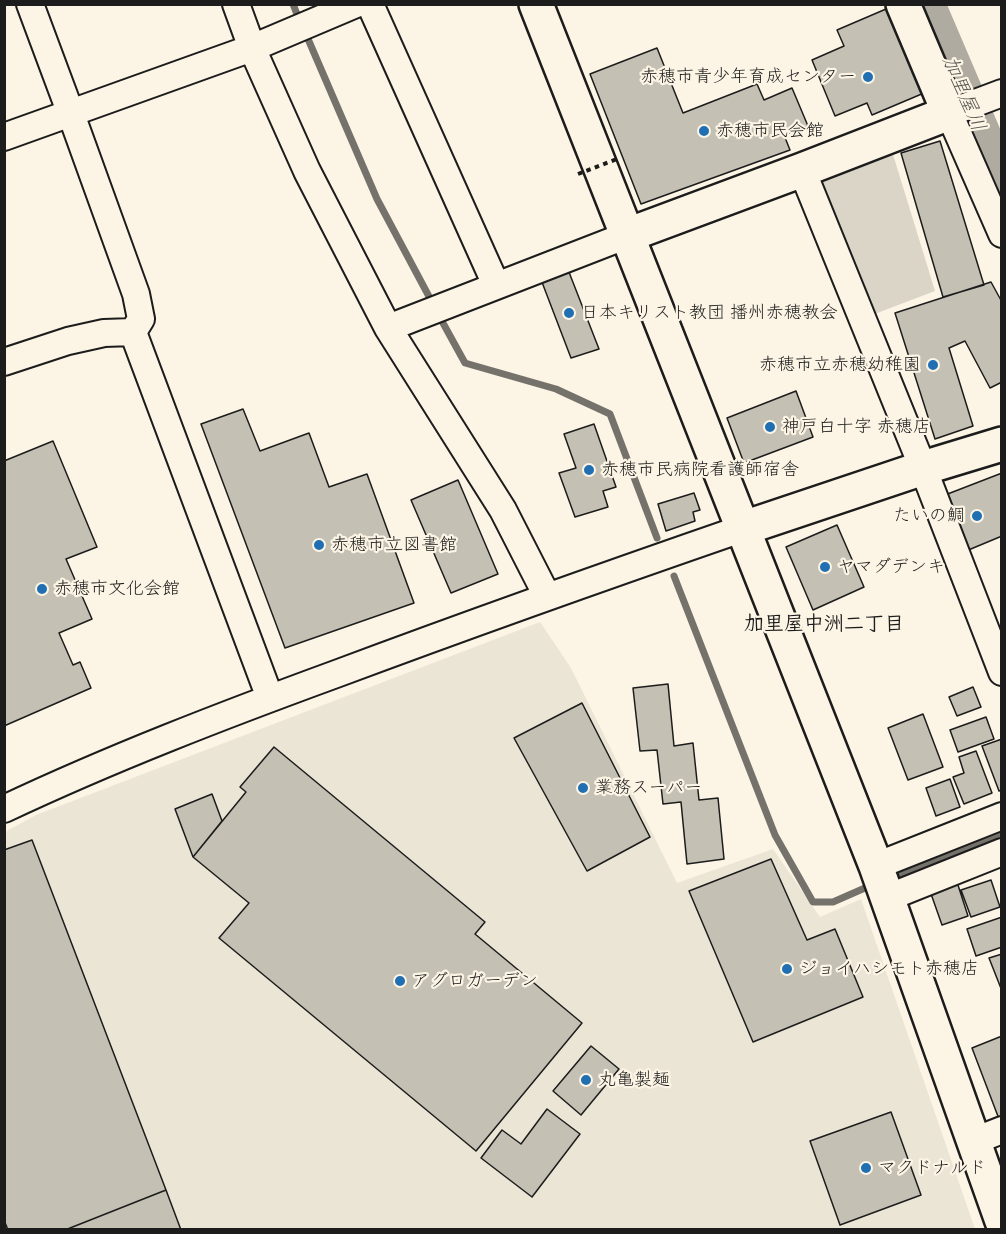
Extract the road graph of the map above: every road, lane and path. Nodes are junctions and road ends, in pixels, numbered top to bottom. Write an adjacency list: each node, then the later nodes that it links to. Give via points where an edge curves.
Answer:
1 (30, 4): 10 (street)
2 (236, 4): 7 (street)
3 (356, 4): 7 (street)
4 (370, 4): 17 (street)
5 (536, 4): 16 (street)
6 (903, 4): 9 (street)
7 (252, 48): 10 (street); 18 (street, via 307,171)
8 (991, 97): 9 (street)
9 (949, 113): 13 (street); 15 (street)
10 (71, 114): 11 (street); 19 (street, via 136,294 141,319)
11 (4, 137)
12 (617, 159): 14 (path, bridge)
13 (802, 170): 16 (street); 22 (street)
14 (578, 174)
15 (1002, 234)
16 (625, 236): 17 (street); 23 (street)
17 (496, 285): 18 (street)
18 (388, 328): 24 (street, via 503,510)
19 (133, 332): 20 (street, via 68,341); 26 (street)
20 (4, 362)
21 (1002, 444): 22 (street)
22 (923, 468): 23 (street); 25 (street)
23 (741, 529): 24 (street); 30 (street)
24 (547, 596): 26 (street)
25 (1002, 672)
26 (270, 699): 27 (street)
27 (4, 809)
28 (1002, 816): 30 (street)
29 (1002, 852): 30 (street)
30 (882, 883): 31 (street)
31 (988, 1135): 32 (street)
32 (1002, 1221)

